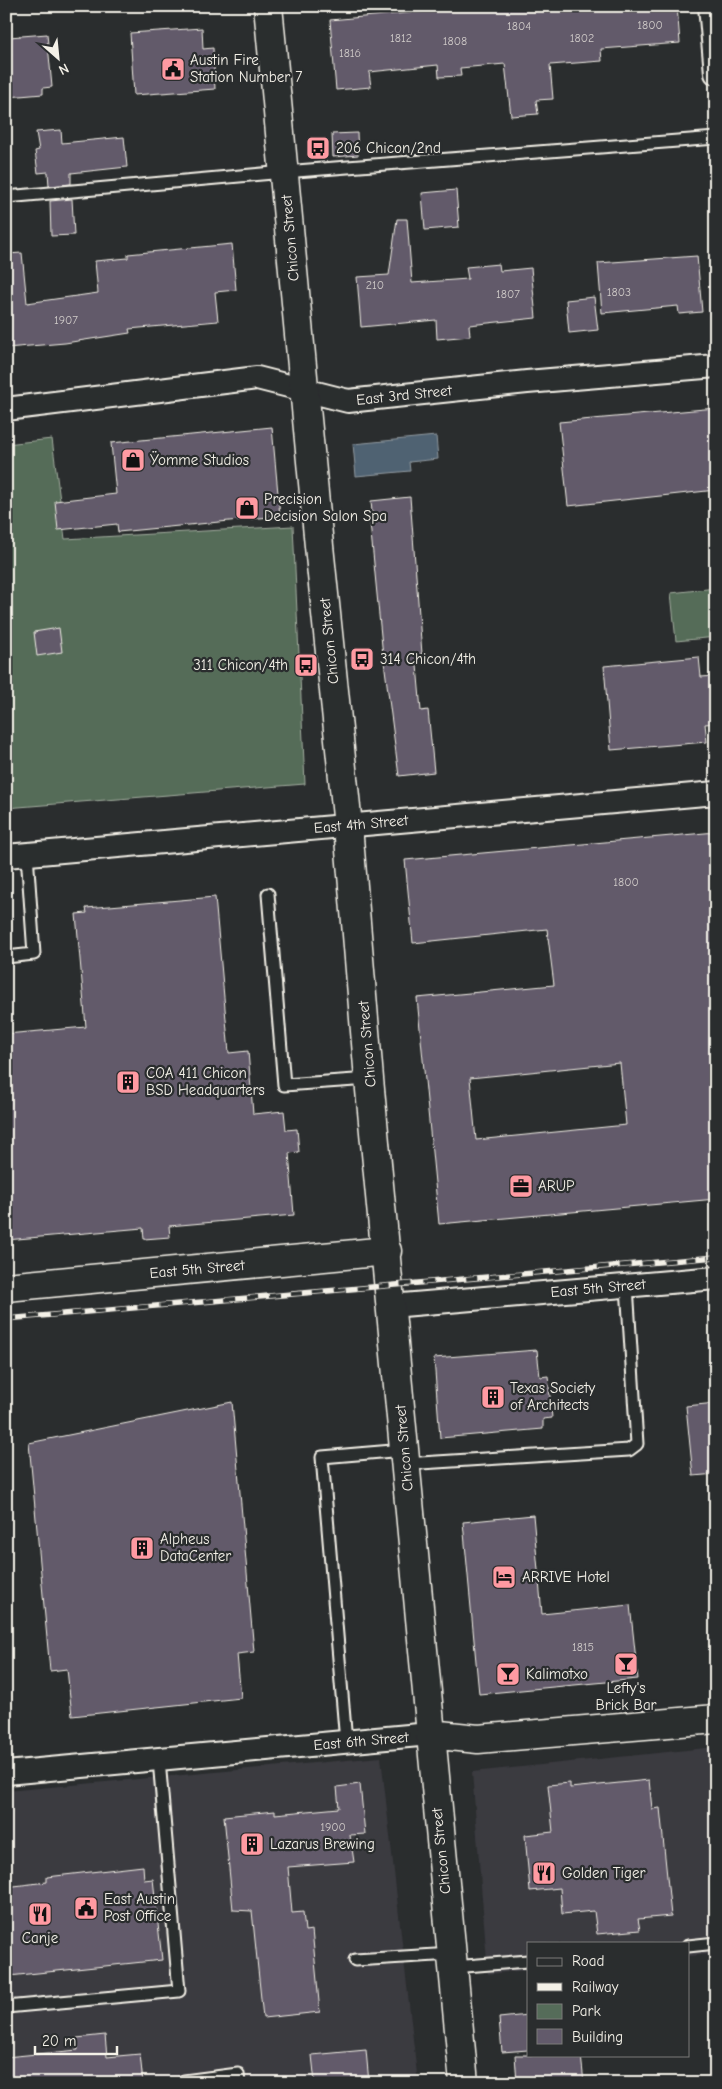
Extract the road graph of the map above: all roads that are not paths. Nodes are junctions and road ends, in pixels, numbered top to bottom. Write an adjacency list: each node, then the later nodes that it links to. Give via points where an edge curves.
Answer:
1 (268, 6): 5 (street, Chicon Street)
2 (710, 6): 3 (street)
3 (716, 73)
4 (716, 138): 5 (lane)
5 (284, 172): 6 (lane); 8 (street, Chicon Street)
6 (6, 197)
7 (716, 366): 8 (street, East 3rd Street, via 348,401)
8 (305, 389): 9 (street, East 3rd Street, via 257,378); 11 (street, Chicon Street)
9 (6, 409)
10 (716, 793): 11 (street, East 4th Street)
11 (348, 826): 12 (street, East 4th Street); 15 (street, Chicon Street)
12 (17, 855): 14 (lane, via 34,954)
13 (268, 894): 15 (lane, via 284,1086)
14 (6, 957)
15 (369, 1079): 16 (street, Chicon Street)
16 (387, 1251): 19 (street, East 5th Street); 20 (street, Chicon Street)
17 (716, 1278): 18 (street, East 5th Street)
18 (626, 1286): 20 (street, East 5th Street); 21 (lane, via 637,1444 629,1450)
19 (6, 1287)
20 (391, 1306): 21 (street, Chicon Street)
21 (405, 1457): 23 (street, Chicon Street); 24 (lane, via 322,1457)
22 (716, 1719): 23 (street, East 6th Street, via 478,1739)
23 (430, 1734): 24 (street, East 6th Street); 30 (street, Chicon Street)
24 (346, 1742): 25 (street, East 6th Street)
25 (159, 1760): 26 (street, East 6th Street); 32 (lane, via 180,1991)
26 (6, 1774)
27 (716, 1943): 28 (lane)
28 (690, 1946)
29 (355, 1960): 30 (lane)
30 (452, 1960): 31 (lane); 35 (street, Chicon Street)
31 (527, 1961)
32 (6, 2007)
33 (184, 2083): 34 (lane, via 238,2074)
34 (239, 2083)
35 (464, 2083)

